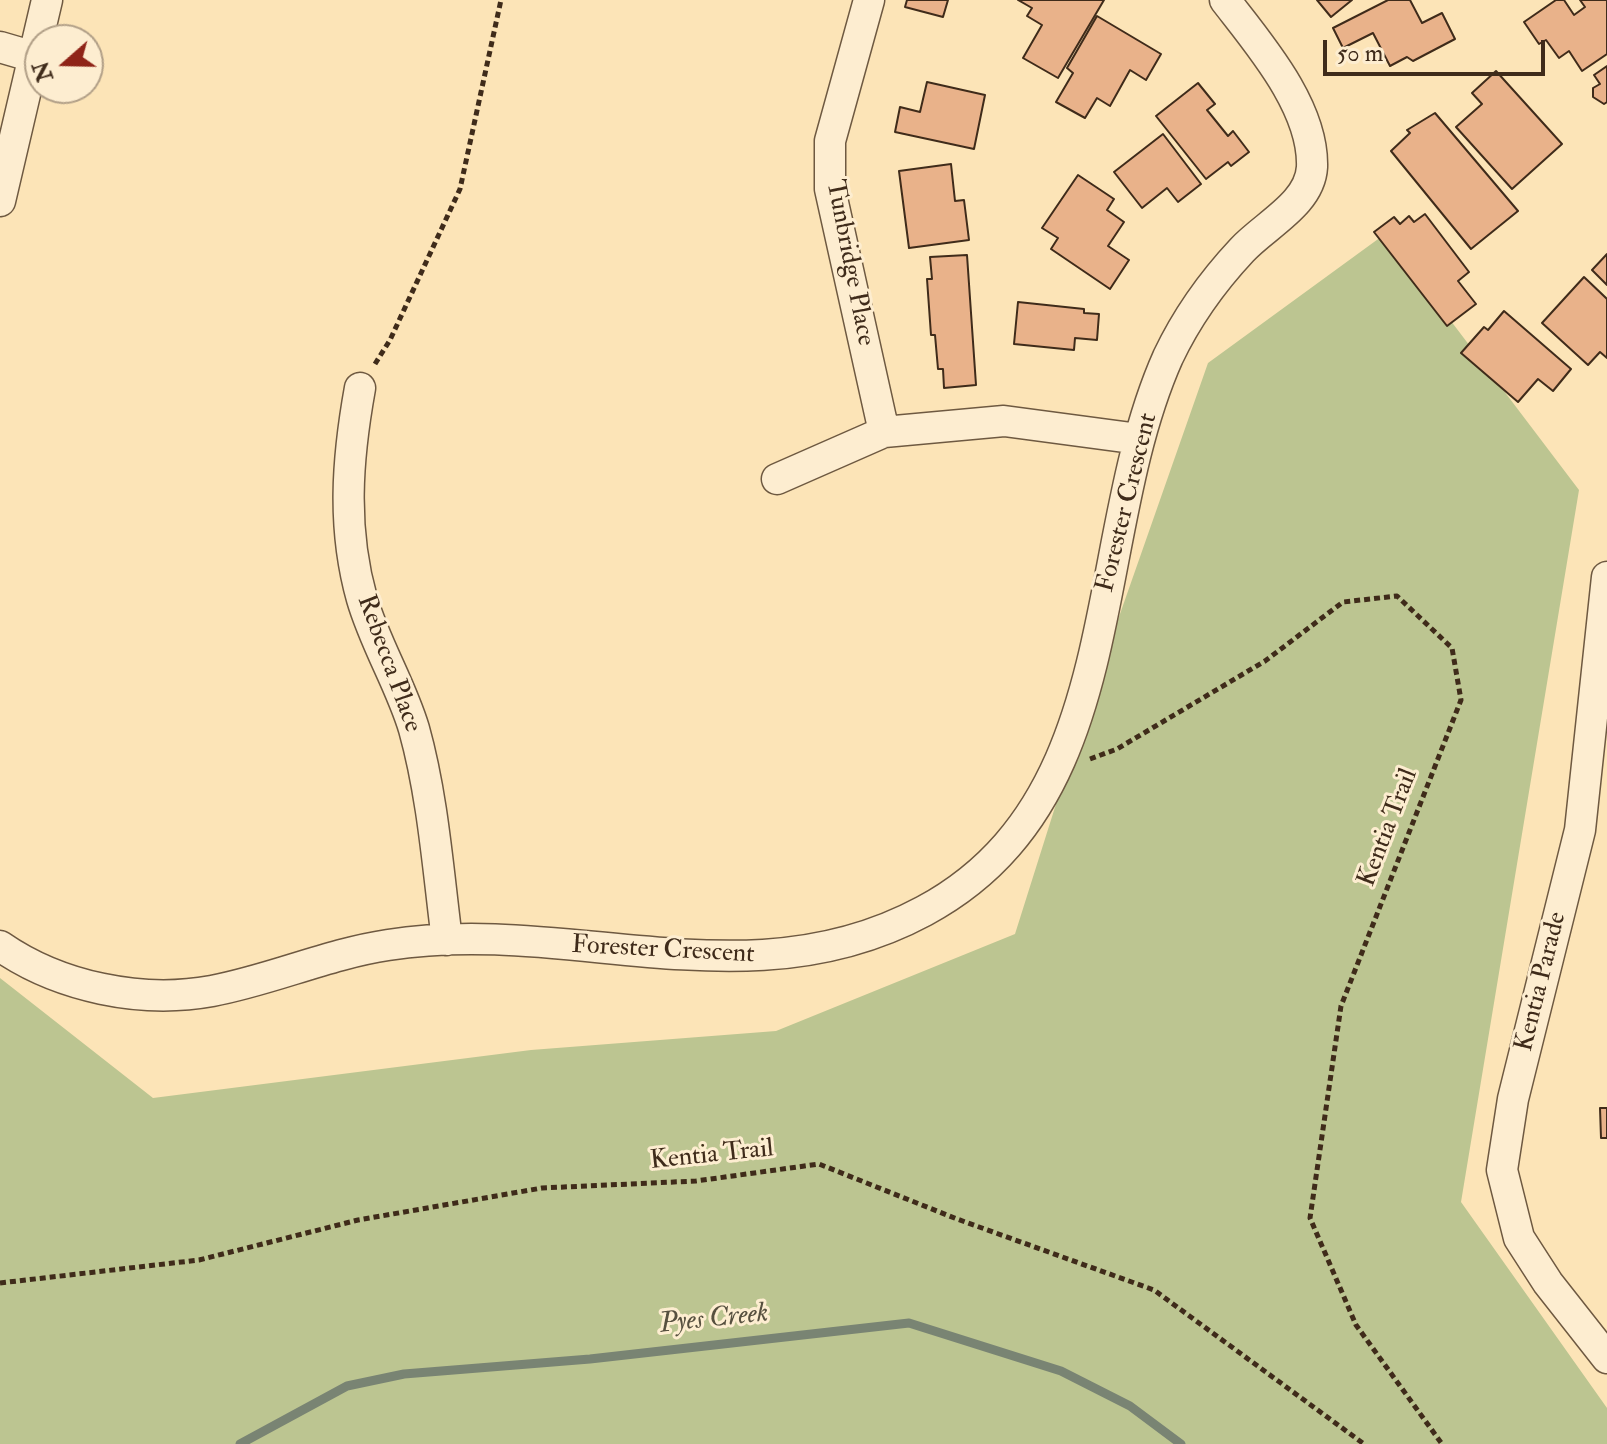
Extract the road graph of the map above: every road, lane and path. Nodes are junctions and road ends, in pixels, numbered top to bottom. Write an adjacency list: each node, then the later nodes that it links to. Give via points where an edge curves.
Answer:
1 (47, 0): 5 (street)
2 (501, 0): 10 (path, via 460,189 390,340)
3 (869, 0): 11 (street, Tunbridge Place, via 830,141 830,189)
4 (1225, 0): 12 (street, Forester Crescent, via 1274,62 1303,120 1312,167 1305,192 1243,249 1197,307 1169,357)
5 (42, 24)
6 (0, 47): 7 (street)
7 (24, 54)
8 (24, 99): 9 (street)
9 (0, 201)
10 (360, 388): 17 (street, Rebecca Place, via 348,456 348,530 362,600 413,726 424,768)
11 (884, 432): 12 (street, via 1004,421); 13 (street)
12 (1139, 439): 15 (street, Forester Crescent, via 1078,721)
13 (777, 479)
14 (1607, 577): 16 (street, Kentia Parade)
15 (1058, 770): 17 (street, Forester Crescent, via 1019,833 972,880 884,931 835,947 717,958); 22 (path, Kentia Trail, via 1117,749 1265,661 1343,602 1397,596 1452,648 1461,700 1341,1006 1310,1218 1356,1325)
16 (1593, 831): 20 (street, Kentia Parade, via 1513,1099 1502,1170 1519,1238)
17 (447, 940): 18 (street, Forester Crescent, via 385,945 211,991 148,996 78,984)
18 (0, 946)
19 (0, 1283): 21 (path, Kentia Trail, via 199,1260 358,1220 542,1188 696,1181 819,1164 1154,1290)
20 (1607, 1358)
21 (1364, 1444)
22 (1442, 1444)

